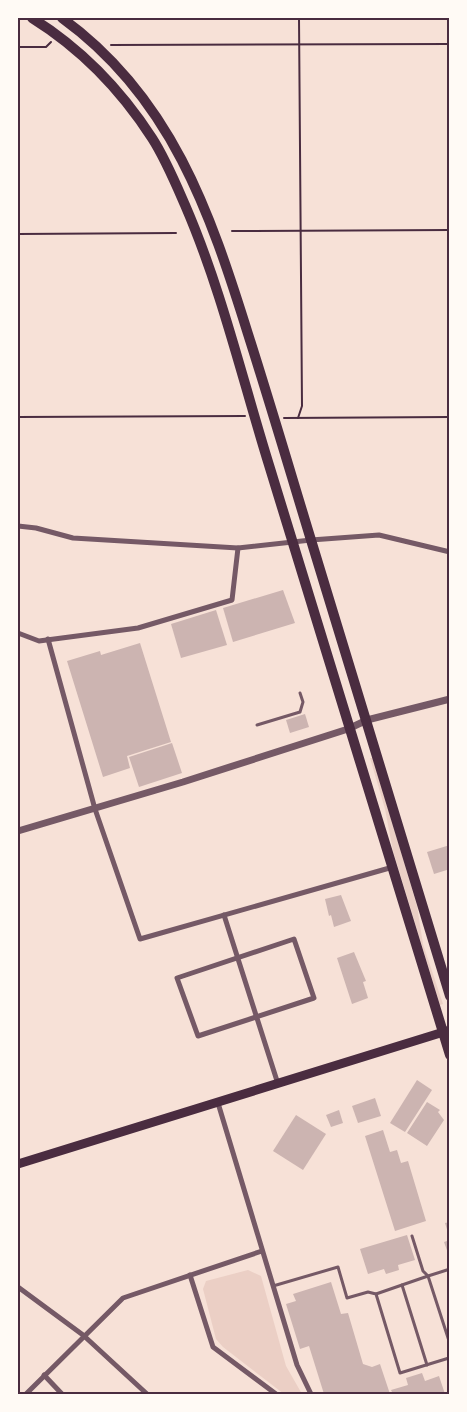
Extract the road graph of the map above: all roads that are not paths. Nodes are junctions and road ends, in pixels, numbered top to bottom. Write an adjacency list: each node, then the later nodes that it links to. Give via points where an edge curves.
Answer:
1 (32, 18): 5 (highway, via 59,35 97,69 153,139 172,176 195,228 218,296)
2 (62, 18): 4 (highway, via 97,45 143,98 172,139 188,170 209,217 233,286)
3 (18, 526): 6 (street, via 73,538)
4 (310, 540): 5 (street); 7 (street, via 379,536); 12 (highway)
5 (292, 542): 6 (street); 14 (highway)
6 (238, 548): 9 (street, via 232,600 138,628)
7 (450, 552)
8 (18, 633): 9 (street, via 39,641)
9 (48, 640): 15 (street)
10 (300, 693): 13 (lane, via 303,702 300,712)
11 (450, 699): 12 (street)
12 (367, 720): 14 (street); 20 (highway)
13 (258, 725)
14 (348, 729): 15 (street); 17 (highway)
15 (95, 809): 16 (street); 18 (street, via 140,939)
16 (18, 831)
17 (394, 866): 18 (street); 22 (highway)
18 (224, 915): 19 (street)
19 (238, 957): 21 (street); 21 (street, via 294,939 314,998); 21 (street, via 177,978 198,1036)
20 (450, 996)
21 (256, 1017): 24 (street)
22 (446, 1031): 23 (highway); 24 (main road)
23 (450, 1055)
24 (278, 1084): 25 (main road)
25 (218, 1103): 26 (main road); 28 (street)
26 (18, 1164)
27 (412, 1236): 31 (lane, via 423,1271)
28 (262, 1251): 30 (street); 33 (street)
29 (450, 1269): 31 (lane)
30 (190, 1275): 36 (street, via 123,1298); 44 (street, via 214,1347)
31 (428, 1276): 32 (lane); 37 (lane)
32 (402, 1285): 35 (lane); 39 (lane)
33 (273, 1286): 35 (lane, via 338,1267 347,1298 368,1292); 45 (street, via 297,1365)
34 (18, 1287): 36 (street)
35 (376, 1294): 39 (lane, via 400,1373)
36 (83, 1336): 40 (street); 43 (street)
37 (450, 1344)
38 (449, 1358): 39 (lane)
39 (427, 1365)
40 (44, 1375): 41 (street); 42 (street)
41 (26, 1394)
42 (62, 1394)
43 (147, 1394)
44 (276, 1394)
45 (311, 1394)

